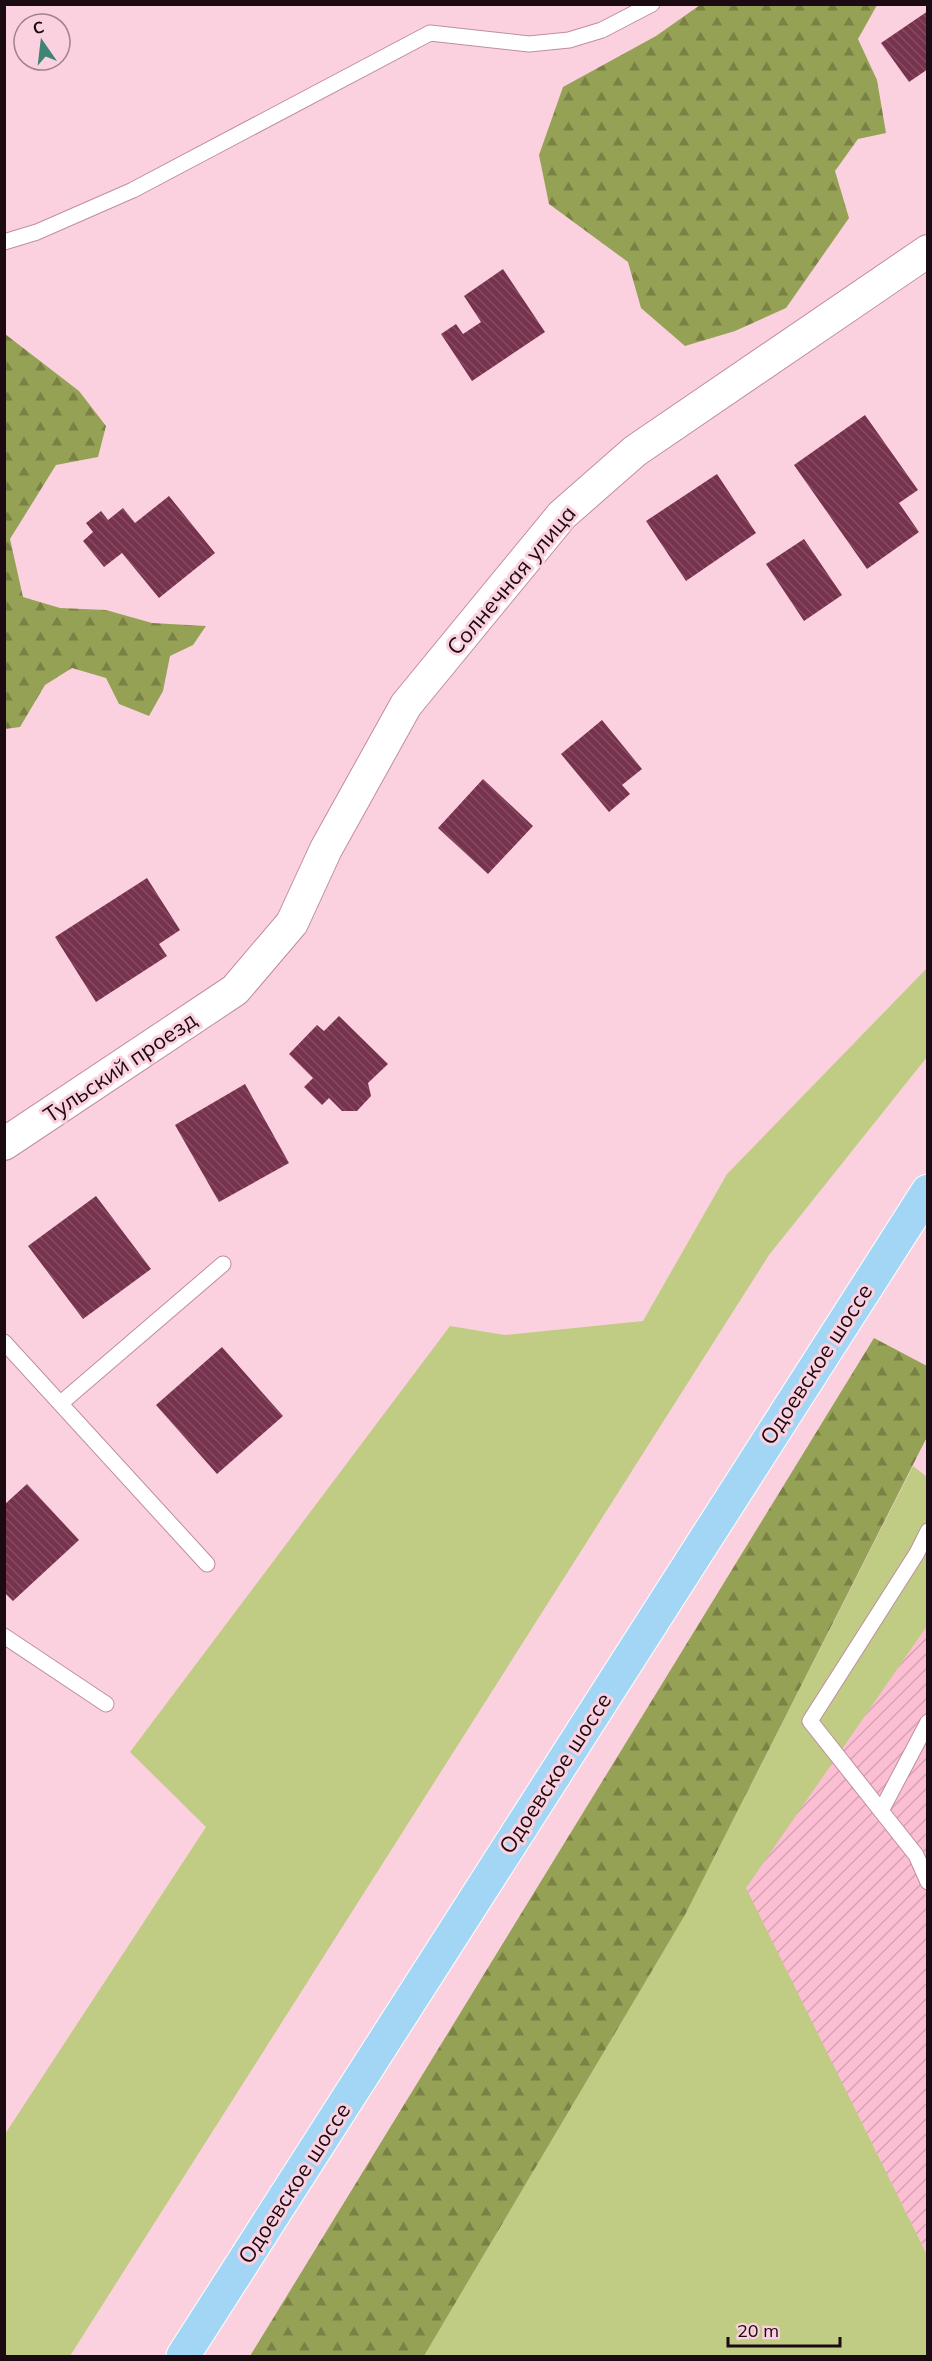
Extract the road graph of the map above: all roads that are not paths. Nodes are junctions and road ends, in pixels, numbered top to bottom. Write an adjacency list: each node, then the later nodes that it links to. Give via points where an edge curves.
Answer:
1 (652, 4): 2 (lane, via 602,30 569,40 529,44 430,33 133,190 37,232)
2 (4, 242)
3 (927, 251): 4 (street, Солнечная улица, via 635,451 562,515 406,705 326,849 292,923)
4 (235, 990): 5 (street, Тульский проезд)
5 (4, 1144)
6 (927, 1191): 18 (main road, Одоевское шоссе)
7 (224, 1264): 9 (lane)
8 (4, 1342): 9 (lane)
9 (61, 1403): 11 (lane)
10 (927, 1531): 15 (lane, via 917,1553 810,1721)
11 (207, 1564)
12 (4, 1636): 13 (lane)
13 (106, 1704)
14 (927, 1722): 15 (lane)
15 (881, 1811): 16 (lane)
16 (922, 1851): 17 (lane)
17 (927, 1881)
18 (183, 2356)

